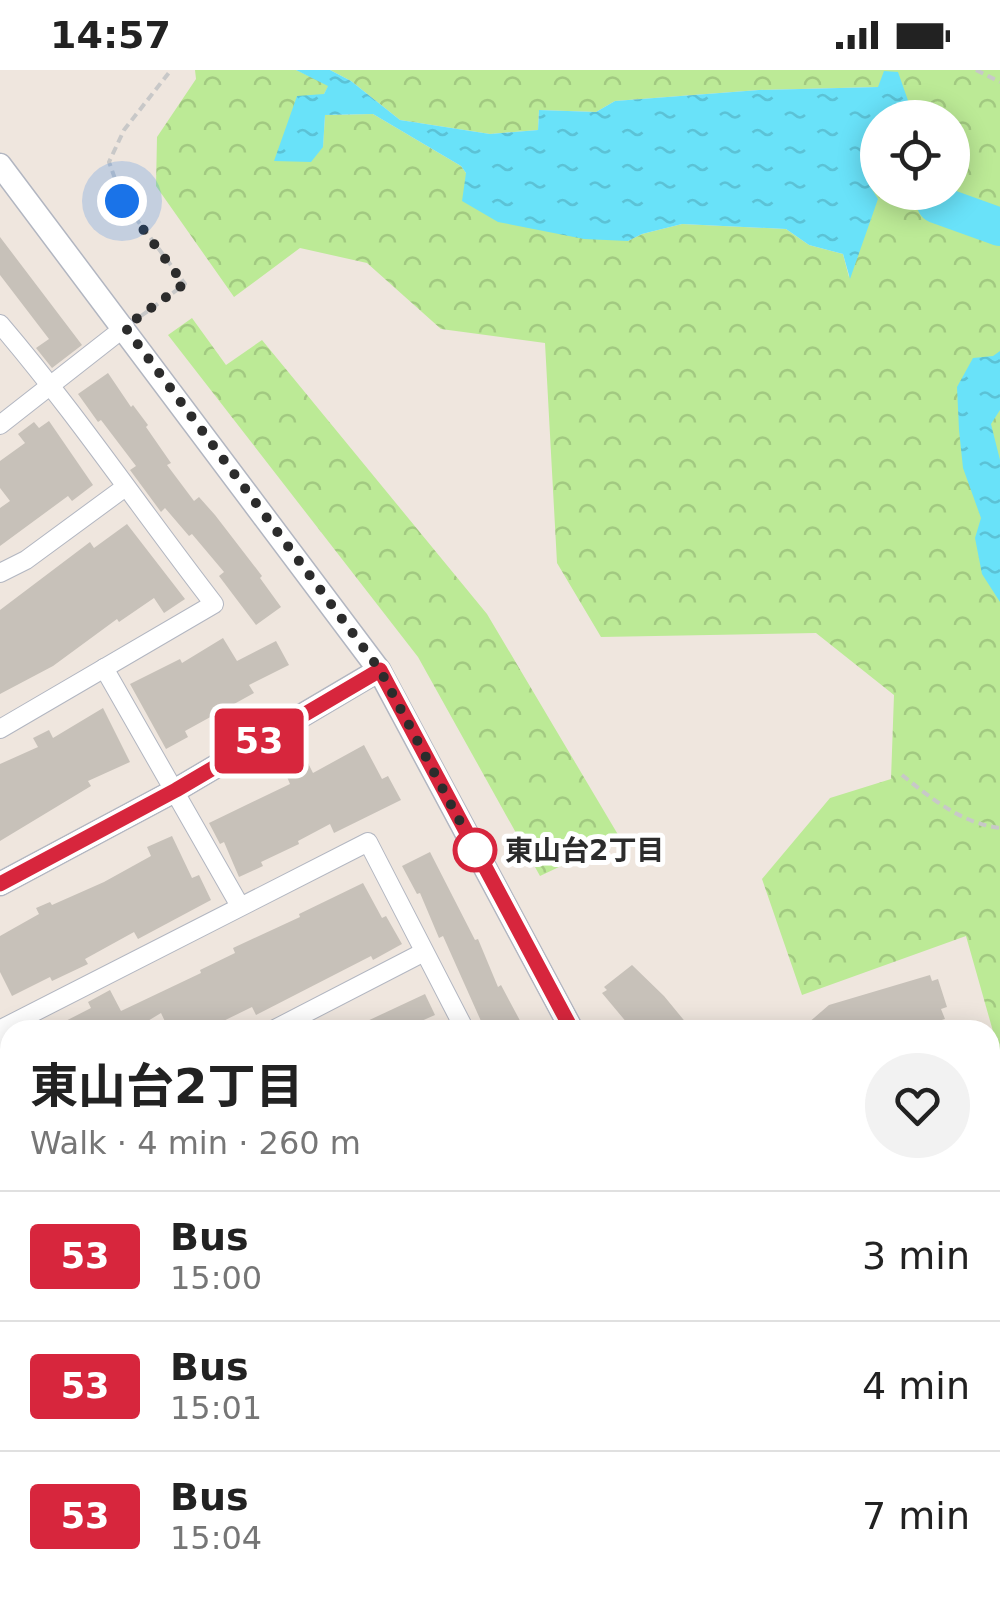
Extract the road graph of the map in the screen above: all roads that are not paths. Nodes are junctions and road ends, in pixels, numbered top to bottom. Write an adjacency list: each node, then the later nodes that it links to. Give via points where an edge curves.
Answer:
1 (0, 165): 3 (street)
2 (0, 324): 4 (street)
3 (125, 327): 4 (street); 9 (street)
4 (52, 385): 5 (street); 6 (street)
5 (0, 425)
6 (124, 488): 7 (street); 8 (street, via 214,604)
7 (0, 572)
8 (104, 668): 10 (street); 11 (street)
9 (380, 670): 11 (street); 18 (street)
10 (0, 729)
11 (176, 790): 12 (street); 13 (street)
12 (0, 884)
13 (240, 906): 14 (street, via 368,842); 15 (street)
14 (424, 952): 16 (street); 17 (street)
15 (19, 1020)
16 (291, 1020)
17 (460, 1020)
18 (567, 1020)

